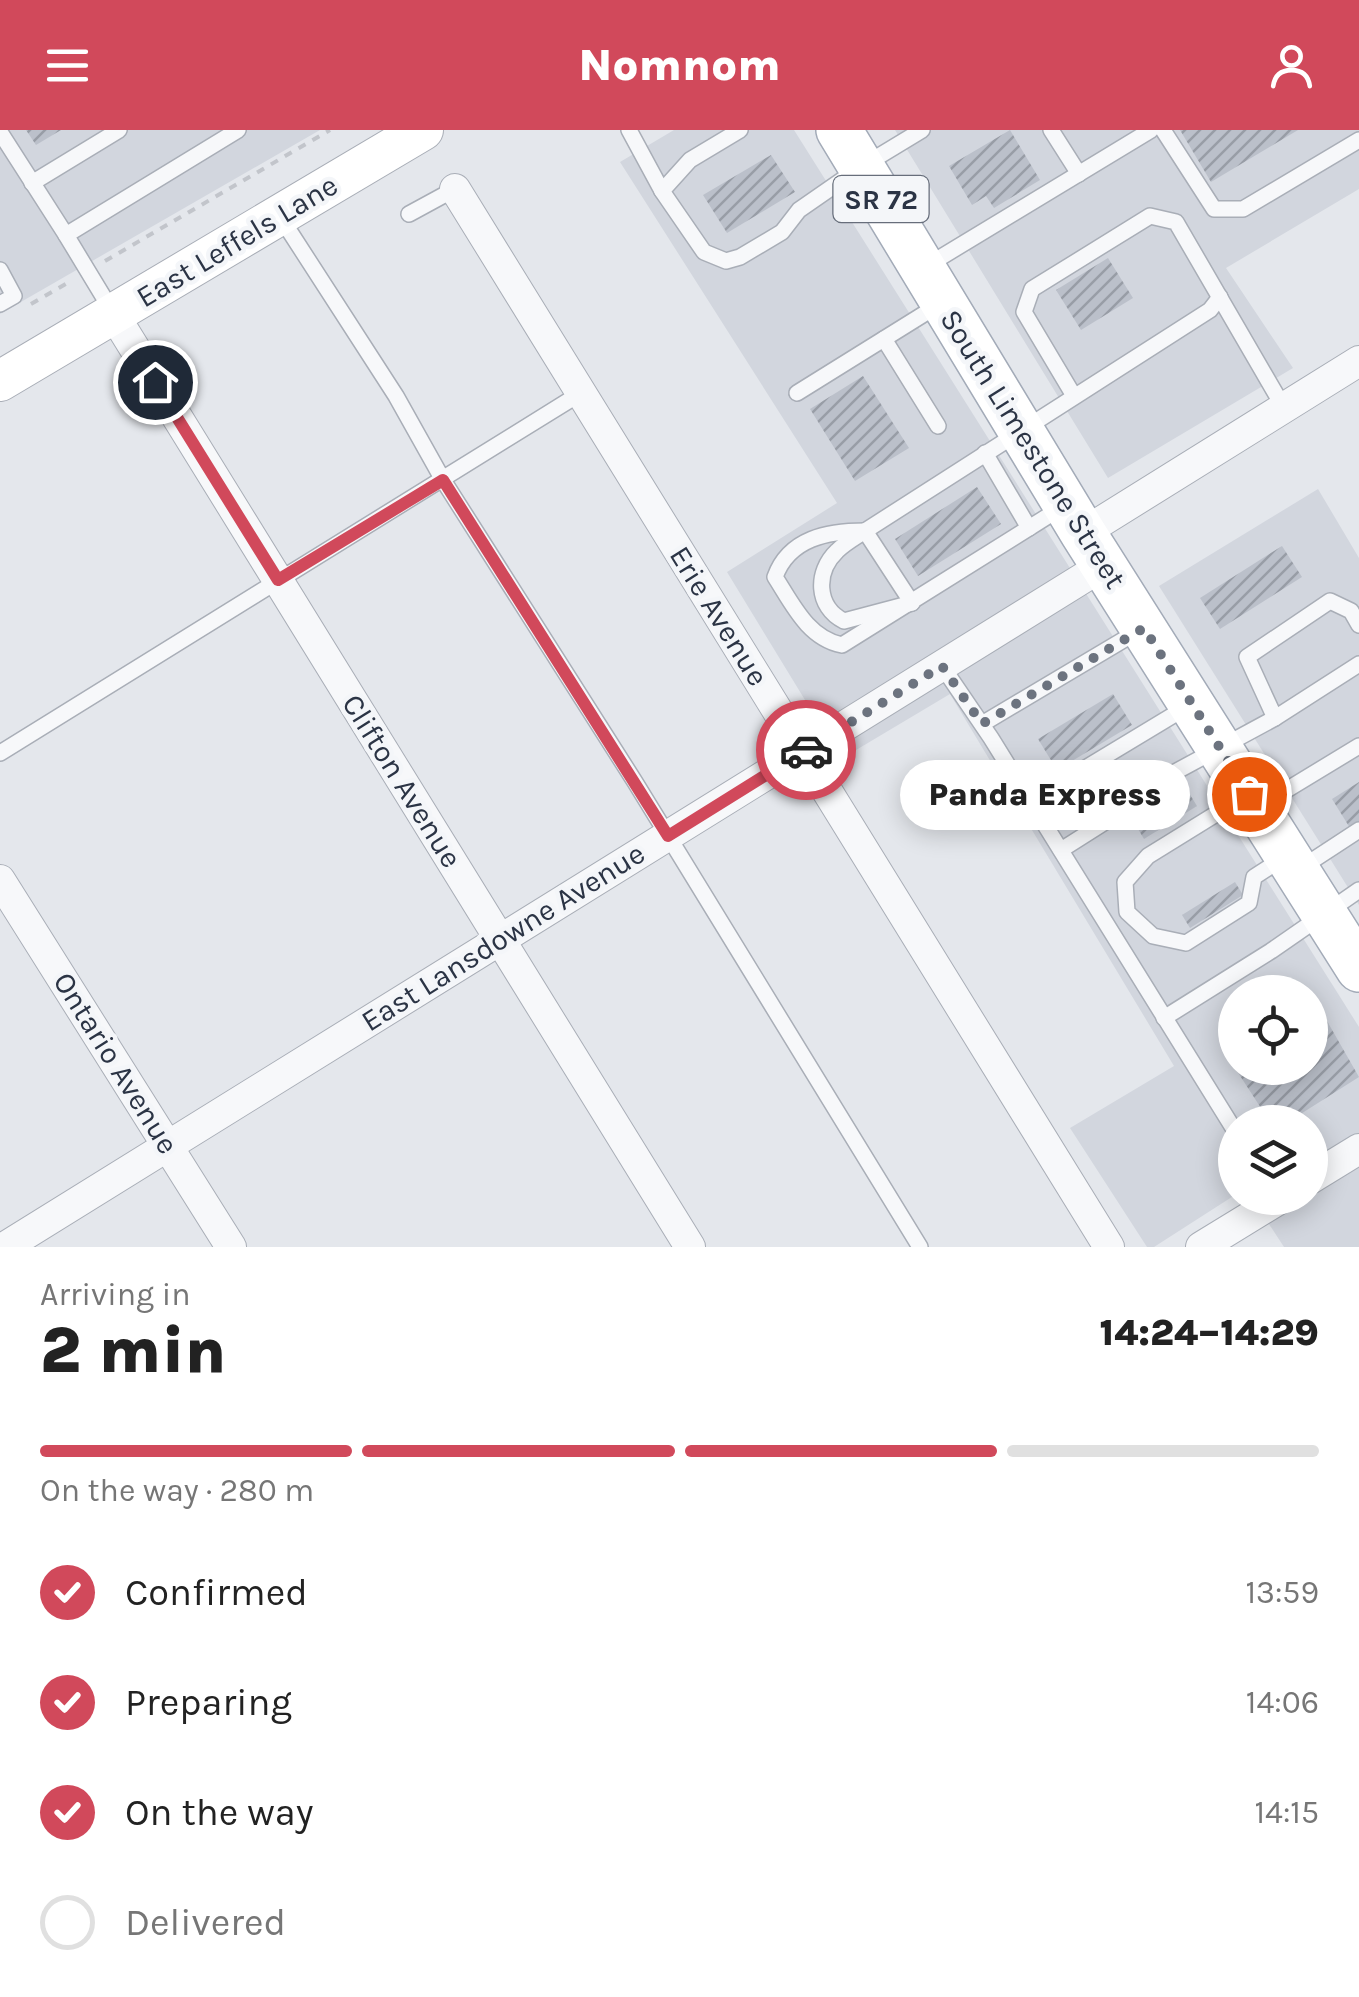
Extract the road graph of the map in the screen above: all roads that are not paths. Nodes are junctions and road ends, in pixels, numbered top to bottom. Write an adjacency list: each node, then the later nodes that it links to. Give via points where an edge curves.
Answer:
1 (119, 130): 14 (lane)
2 (238, 130): 19 (lane)
3 (422, 130): 17 (main road, East Leffels Lane)
4 (630, 130): 16 (lane)
5 (740, 130): 16 (lane, via 690,160)
6 (922, 130): 12 (lane)
7 (1051, 130): 13 (lane)
8 (1151, 130): 13 (lane)
9 (1163, 130): 11 (lane, via 1214,210 1243,209)
10 (0, 132): 14 (lane)
11 (1359, 140)
12 (850, 148): 16 (lane, via 782,232 726,261 704,252); 21 (main road, South Limestone Street / SR 72)
13 (1079, 174): 21 (lane)
14 (32, 183): 19 (lane)
15 (455, 189): 18 (lane); 28 (street, Erie Avenue)
16 (662, 191)
17 (279, 214): 24 (main road, East Leffels Lane); 34 (lane)
18 (410, 214)
19 (66, 235): 24 (lane)
20 (0, 270): 23 (lane, via 14,296)
21 (933, 285): 25 (lane); 33 (main road, South Limestone Street / SR 72)
22 (1220, 297): 30 (lane, via 1210,310); 30 (lane, via 1176,222 1150,216 1032,288 1024,312); 31 (lane)
23 (0, 304)
24 (114, 315): 27 (main road, East Leffels Lane); 38 (street, Clifton Avenue)
25 (884, 340): 29 (lane); 32 (lane)
26 (1359, 361): 31 (street, East Lansdowne Avenue)
27 (0, 381)
28 (581, 393): 34 (lane); 49 (street, Erie Avenue)
29 (798, 393)
30 (1074, 396): 33 (lane)
31 (1284, 408): 37 (street, East Lansdowne Avenue)
32 (938, 426)
33 (1003, 442): 35 (lane); 36 (lane); 37 (main road, South Limestone Street / SR 72)
34 (443, 480): 38 (lane); 54 (lane)
35 (1028, 528): 37 (lane); 39 (lane)
36 (865, 531): 39 (lane); 39 (lane, via 824,570 821,592 831,614 844,621); 39 (lane, via 831,532 782,558 776,577 802,620 827,642 842,645)
37 (1084, 534): 41 (main road, South Limestone Street / SR 72); 43 (street, East Lansdowne Avenue)
38 (278, 580): 50 (lane); 61 (street, Clifton Avenue)
39 (912, 602)
40 (1359, 625): 45 (lane, via 1351,611 1330,602 1247,658)
41 (1144, 628): 44 (main road, South Limestone Street / SR 72); 46 (lane)
42 (1359, 664): 45 (lane)
43 (942, 666): 46 (lane); 49 (street, East Lansdowne Avenue)
44 (1192, 704): 47 (main road, South Limestone Street / SR 72); 51 (lane)
45 (1275, 718): 47 (lane)
46 (982, 724): 51 (lane)
47 (1218, 746): 52 (main road, South Limestone Street / SR 72); 55 (lane)
48 (1359, 746): 52 (lane)
49 (803, 752): 54 (street, East Lansdowne Avenue); 73 (street, Erie Avenue)
50 (0, 753)
51 (1031, 801): 55 (lane)
52 (1253, 801): 56 (main road, South Limestone Street / SR 72); 59 (lane, via 1148,856 1124,882)
53 (1359, 830): 56 (lane)
54 (668, 836): 61 (street, East Lansdowne Avenue); 72 (lane)
55 (1061, 850): 60 (lane)
56 (1292, 863): 58 (main road, South Limestone Street / SR 72); 59 (lane, via 1254,876 1249,903 1186,943 1153,936)
57 (0, 880): 65 (street, Ontario Avenue)
58 (1341, 901): 62 (main road, South Limestone Street / SR 72); 63 (lane)
59 (1128, 912): 60 (lane)
60 (1107, 924): 63 (lane)
61 (500, 940): 65 (street, East Lansdowne Avenue); 71 (street, Clifton Avenue)
62 (1359, 968)
63 (1164, 1018): 64 (lane)
64 (1219, 1105)
65 (168, 1145): 69 (street, East Lansdowne Avenue); 70 (street, Ontario Avenue)
66 (1359, 1149): 67 (street)
67 (1328, 1168)
68 (1251, 1215): 74 (street)
69 (5, 1247)
70 (230, 1247)
71 (690, 1247)
72 (920, 1247)
73 (1109, 1247)
74 (1201, 1247)

